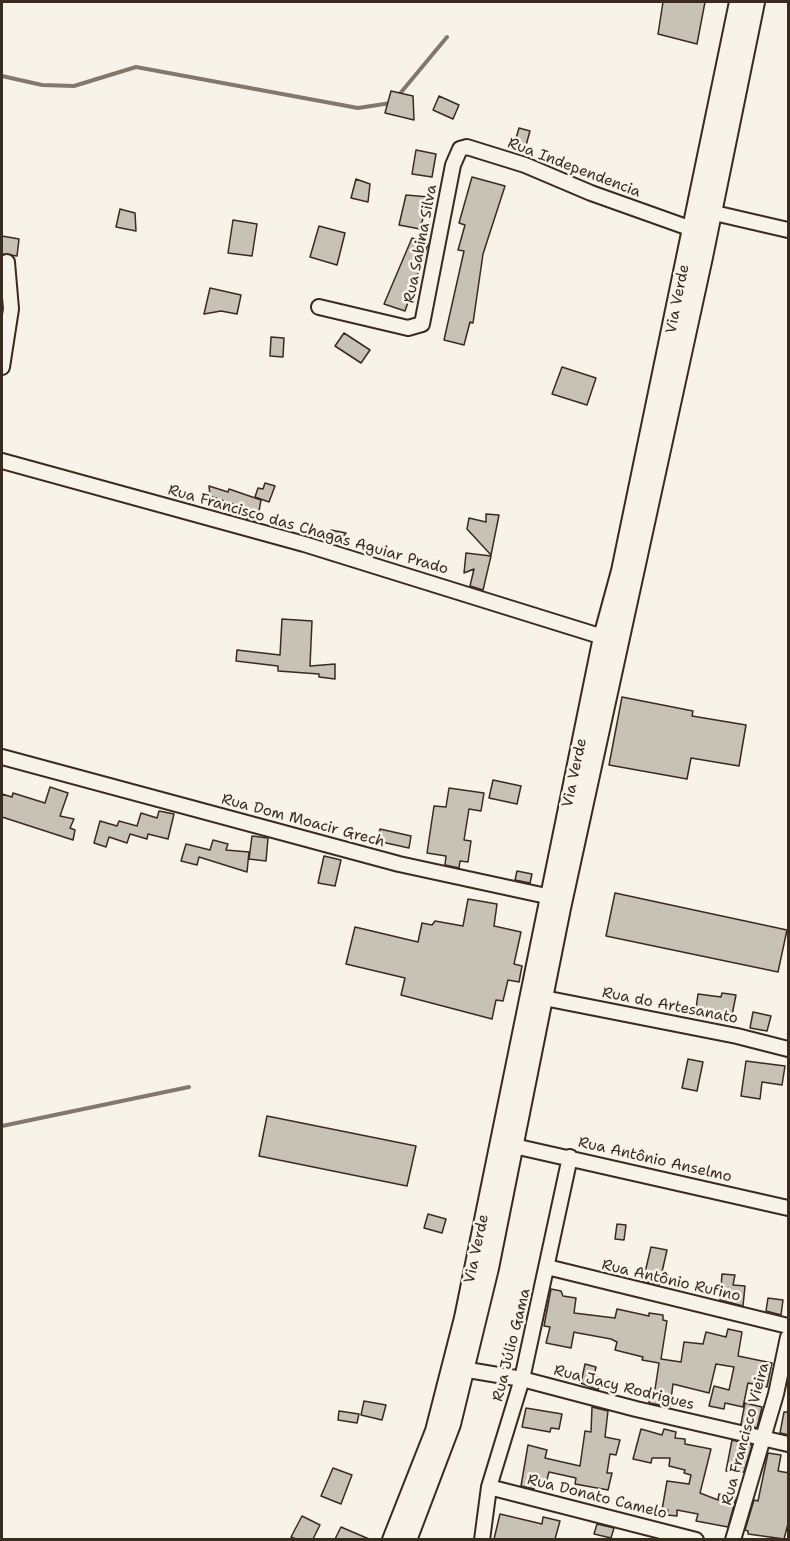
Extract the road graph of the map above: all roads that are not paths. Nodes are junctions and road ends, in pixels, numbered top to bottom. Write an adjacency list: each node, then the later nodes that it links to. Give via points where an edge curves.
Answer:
1 (739, 2): 5 (main road, Via Verde)
2 (755, 2): 4 (main road, Via Verde)
3 (453, 165): 5 (street, Rua Independencia, via 460,148 467,147); 8 (street, Rua Sabina Silva, via 424,319 418,327)
4 (710, 212): 6 (street); 14 (main road, Via Verde)
5 (692, 229): 11 (main road, Via Verde)
6 (789, 230)
7 (7, 262): 9 (street, via 11,309)
8 (319, 307)
9 (2, 367)
10 (2, 461): 11 (street, Rua Francisco das Chagas Aguiar Prado, via 303,544)
11 (603, 637): 13 (main road, Via Verde)
12 (2, 757): 13 (street, Rua Dom Moacir Grech, via 399,864)
13 (550, 897): 22 (main road, Via Verde)
14 (544, 998): 15 (street, Rua do Artesanato); 16 (main road, Via Verde)
15 (789, 1049)
16 (514, 1146): 17 (street, Rua Antônio Anselmo); 22 (main road, Via Verde)
17 (570, 1157): 18 (street, Rua Antônio Anselmo); 19 (street, Rua Júlio Gama)
18 (789, 1208)
19 (547, 1267): 20 (street, Rua Antônio Rufino); 23 (street, Rua Júlio Gama)
20 (789, 1326)
21 (789, 1337): 24 (street, Rua Francisco Vieira)
22 (459, 1368): 23 (street, Rua Jacy Rodrigues); 27 (main road, Via Verde); 28 (main road, Via Verde, via 433,1476)
23 (522, 1379): 24 (street, Rua Jacy Rodrigues); 26 (street, Rua Júlio Gama)
24 (764, 1438): 25 (street, Rua Jacy Rodrigues); 31 (street, Rua Francisco Vieira)
25 (789, 1444)
26 (489, 1487): 29 (street, Rua Júlio Gama); 30 (street, Rua Donato Camelo)
27 (392, 1539)
28 (407, 1539)
29 (482, 1539)
30 (696, 1539)
31 (733, 1539)

